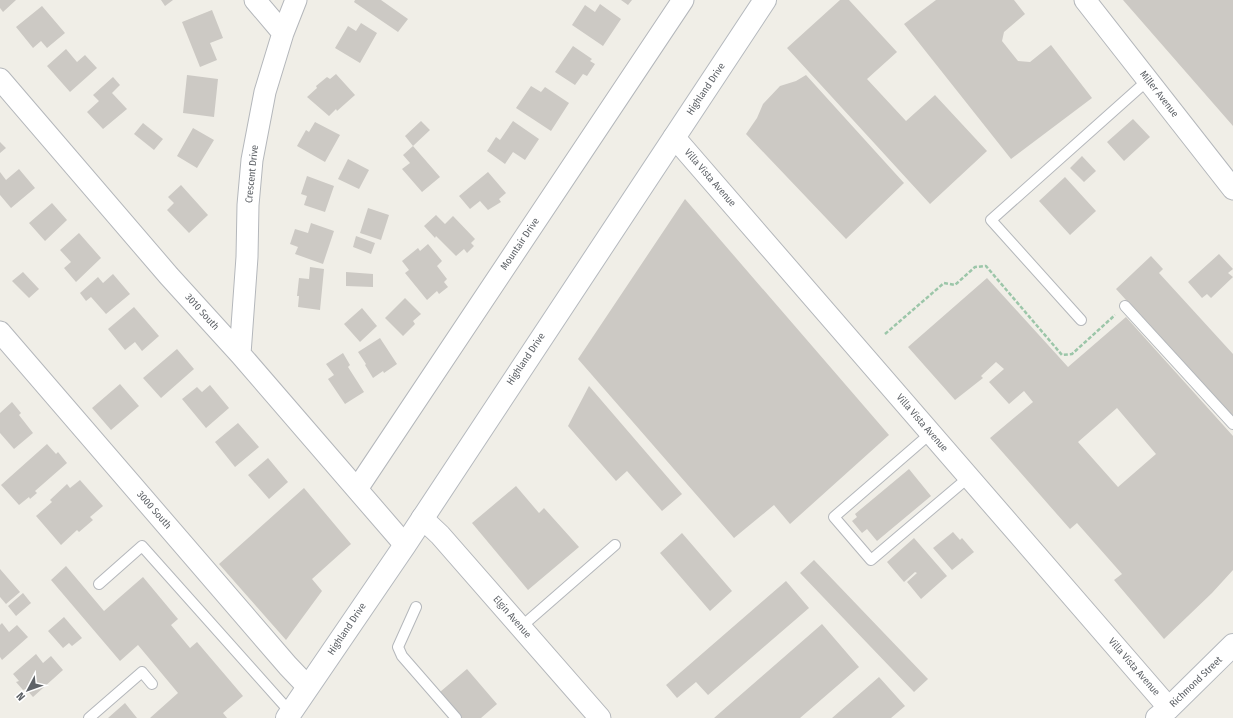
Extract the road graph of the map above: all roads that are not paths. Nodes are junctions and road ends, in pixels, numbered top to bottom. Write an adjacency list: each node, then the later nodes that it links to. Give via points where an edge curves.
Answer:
1 (255, 0): 6 (street)
2 (296, 0): 6 (street, Crescent Drive)
3 (683, 0): 18 (street, Mountair Drive)
4 (765, 0): 9 (main road, Highland Drive)
5 (1085, 0): 8 (street, Miller Avenue)
6 (283, 33): 14 (street, Crescent Drive, via 265,92 252,160)
7 (0, 79): 14 (street, 3010 South, via 169,276)
8 (1148, 80): 10 (street, Miller Avenue); 12 (lane, via 991,220)
9 (674, 137): 16 (street, Villa Vista Avenue); 19 (main road, Highland Drive)
10 (1232, 187)
11 (1125, 306): 15 (lane)
12 (1081, 320)
13 (0, 332): 27 (street, 3000 South)
14 (240, 354): 18 (street, 3010 South)
15 (1233, 424)
16 (931, 433): 17 (street, Villa Vista Avenue); 17 (lane, via 834,517 871,560)
17 (968, 477): 28 (street, Villa Vista Avenue)
18 (357, 489): 20 (street, 3010 South)
19 (422, 518): 20 (main road, Highland Drive); 24 (street, Elgin Avenue, via 440,535)
20 (405, 544): 27 (main road, Highland Drive)
21 (614, 545): 24 (lane)
22 (99, 584): 29 (lane, via 142,546)
23 (416, 607): 31 (lane, via 398,647 402,656)
24 (520, 627): 32 (street, Elgin Avenue)
25 (1233, 645): 28 (main road, Richmond Street)
26 (152, 684): 30 (lane, via 142,672)
27 (308, 687): 29 (main road, Highland Drive)
28 (1163, 713)
29 (289, 716)
30 (89, 718)
31 (456, 718)
32 (600, 718)

